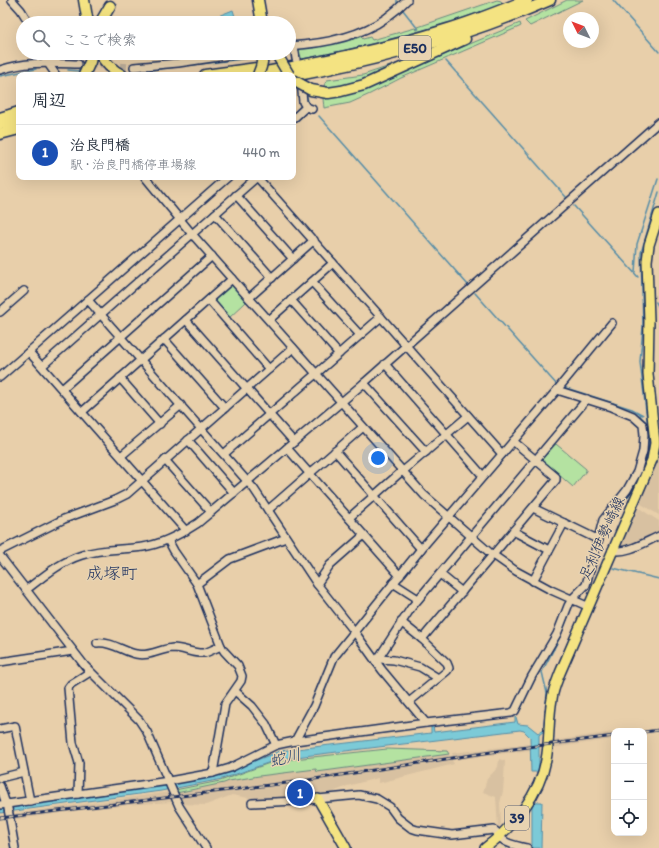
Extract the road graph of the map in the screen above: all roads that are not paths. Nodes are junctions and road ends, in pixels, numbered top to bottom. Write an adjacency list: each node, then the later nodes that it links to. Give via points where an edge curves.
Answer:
1 (12, 0): 9 (street)
2 (84, 0): 10 (highway)
3 (258, 0): 12 (highway)
4 (263, 0): 13 (highway)
5 (550, 0): 7 (highway, E50)
6 (405, 1): 14 (street, via 386,18 362,31 340,38)
7 (530, 4): 33 (highway, E50, via 470,31 407,51); 34 (highway, bridge, via 364,85 328,93 311,90)
8 (110, 6): 11 (highway)
9 (25, 16)
10 (87, 16)
11 (104, 16)
12 (261, 16)
13 (266, 16)
14 (296, 45)
15 (90, 60): 26 (highway)
16 (104, 60): 27 (highway)
17 (198, 60): 23 (street)
18 (262, 60): 29 (highway, bridge)
19 (282, 60): 31 (highway, bridge)
20 (293, 60): 32 (street)
21 (47, 62): 22 (street); 24 (street); 25 (street)
22 (78, 64)
23 (134, 67)
24 (0, 70)
25 (54, 72)
26 (85, 72)
27 (117, 72)
28 (228, 72): 30 (highway, via 266,67)
29 (259, 72)
30 (289, 72)
31 (293, 72)
32 (294, 72)
33 (296, 73)
34 (296, 75)
35 (296, 79): 38 (street, via 303,102 309,108)
36 (16, 113): 37 (highway)
37 (0, 118)
38 (296, 118)
39 (16, 121): 41 (highway)
40 (659, 122): 75 (street)
41 (0, 124)
42 (16, 130): 44 (highway)
43 (16, 134): 44 (highway)
44 (0, 135)
45 (148, 180): 52 (street)
46 (225, 180): 52 (street)
47 (254, 180): 49 (street)
48 (260, 180): 54 (street)
49 (236, 195): 50 (street); 56 (street)
50 (215, 214): 53 (street); 58 (street)
51 (659, 214): 104 (main road, 足利伊勢崎線 / 39, via 649,245 647,261 648,374)
52 (180, 219): 53 (street); 63 (street)
53 (192, 234): 55 (street); 67 (street)
54 (314, 240): 56 (street); 57 (street)
55 (212, 256): 59 (street); 73 (street)
56 (293, 259): 58 (street)
57 (333, 263): 60 (street); 68 (street)
58 (272, 278): 62 (street)
59 (232, 279): 62 (street); 64 (street)
60 (312, 282): 65 (street); 72 (street)
61 (24, 290): 66 (street)
62 (249, 298): 70 (street)
63 (88, 300): 67 (street); 77 (street)
64 (209, 300): 69 (street); 82 (street)
65 (291, 300): 70 (street); 78 (street)
66 (0, 312)
67 (101, 314): 73 (street); 81 (street)
68 (381, 317): 72 (street); 75 (street)
69 (186, 320): 74 (street); 88 (street)
70 (269, 320): 76 (street)
71 (612, 324): 89 (street)
72 (360, 336): 78 (street)
73 (121, 337): 79 (street); 87 (street)
74 (164, 339): 79 (street); 93 (street)
75 (406, 345): 80 (street); 96 (street)
76 (293, 348): 82 (street); 83 (street)
77 (29, 352): 81 (street); 84 (street)
78 (339, 354): 83 (street)
79 (141, 360): 85 (street); 92 (street)
80 (385, 364): 86 (street); 100 (street)
81 (42, 366): 87 (street)
82 (270, 369): 88 (street)
83 (316, 374): 91 (street); 95 (street)
84 (0, 377)
85 (120, 378): 94 (street); 97 (street)
86 (364, 383): 91 (street); 107 (street)
87 (62, 389): 94 (street)
88 (247, 389): 93 (street); 95 (street)
89 (557, 390): 90 (street); 102 (street)
90 (587, 399): 112 (street); 120 (street, via 630,414 643,425 641,460)
91 (341, 403): 98 (street); 103 (street)
92 (181, 405): 97 (street); 99 (street)
93 (225, 408): 99 (street)
94 (82, 412): 110 (street)
95 (270, 414): 103 (street); 108 (street)
96 (468, 416): 100 (street); 109 (street)
97 (160, 424): 110 (street)
98 (363, 427): 106 (street); 113 (street)
99 (202, 429): 101 (street); 108 (street)
100 (447, 434): 107 (street); 115 (street)
101 (188, 440): 111 (street); 118 (street)
102 (513, 441): 109 (street); 112 (street)
103 (294, 442): 105 (street)
104 (657, 442): 120 (main road, 足利伊勢崎線 / 39, via 652,460)
105 (287, 448): 114 (street); 117 (street)
106 (335, 451): 114 (street); 119 (street)
107 (426, 452): 113 (street)
108 (224, 454): 117 (street)
109 (502, 454): 115 (street)
110 (121, 456): 116 (street)
111 (165, 460): 116 (street); 123 (street)
112 (537, 460): 121 (street, via 556,479); 131 (street)
113 (402, 472): 119 (street); 124 (street)
114 (310, 473): 122 (street); 125 (street)
115 (484, 476): 124 (street)
116 (143, 480): 127 (street); 138 (street, via 122,497 64,519)
117 (248, 481): 118 (street); 122 (street)
118 (234, 492): 123 (street)
119 (374, 496): 125 (street); 135 (street)
120 (625, 502): 134 (street, via 605,518); 137 (main road, 足利伊勢崎線 / 39)
121 (533, 508): 126 (street); 128 (street)
122 (268, 510): 132 (street)
123 (211, 512): 127 (street)
124 (448, 517): 131 (street); 135 (street)
125 (349, 518): 129 (street)
126 (564, 523): 134 (street); 136 (street)
127 (186, 531): 133 (street)
128 (513, 531): 136 (street); 139 (street)
129 (364, 535): 142 (street); 145 (street, via 330,565)
130 (659, 536): 137 (street, via 622,552)
131 (471, 537): 139 (street); 141 (street)
132 (286, 538): 144 (street, via 230,559); 145 (street)
133 (168, 540): 144 (street); 147 (street, via 143,547 83,554 57,566)
134 (599, 540): 150 (street, via 587,582)
135 (421, 549): 142 (street)
136 (549, 550): 143 (street)
137 (612, 550): 151 (main road, 足利伊勢崎線 / 39)
138 (0, 551)
139 (493, 555): 143 (street); 148 (street)
140 (0, 556): 147 (street)
141 (440, 574): 148 (street); 149 (street)
142 (400, 576): 146 (street)
143 (533, 581): 150 (street)
144 (197, 584): 156 (street)
145 (317, 584): 153 (street)
146 (393, 584): 149 (street); 153 (street)
147 (26, 590): 157 (street)
148 (462, 592): 154 (street)
149 (418, 599): 152 (street)
150 (572, 599): 151 (street); 164 (street, via 557,634 515,711)
151 (588, 606): 178 (main road, 足利伊勢崎線 / 39, via 553,692 546,761 541,779 516,819)
152 (401, 622): 154 (street); 158 (street)
153 (354, 631): 158 (street); 166 (street, via 334,657 314,706)
154 (422, 639): 161 (street, via 448,666)
155 (97, 643): 156 (street, via 144,655 172,648 201,653)
156 (221, 646): 162 (street, via 241,671 241,682)
157 (73, 651): 159 (street); 160 (street)
158 (377, 660): 161 (street, via 394,660 420,667); 163 (street)
159 (0, 662)
160 (90, 672): 171 (street, via 139,720); 173 (street, via 68,688 73,743 79,763)
161 (438, 678): 163 (street)
162 (235, 691): 167 (street, via 252,706 266,724); 169 (street, via 225,704)
163 (410, 702): 164 (street)
164 (426, 723): 166 (street)
165 (0, 729): 168 (street, via 15,726)
166 (296, 740): 167 (street)
167 (276, 745): 169 (street, via 230,768)
168 (24, 772): 170 (street); 175 (street)
169 (213, 773): 171 (street)
170 (0, 778)
171 (169, 782): 173 (street); 180 (street, via 179,806)
172 (0, 786): 177 (street)
173 (78, 794): 175 (street)
174 (318, 799): 176 (street); 178 (street, via 360,795 390,807 398,818 417,830 452,835 494,830); 181 (main road)
175 (30, 800): 177 (street)
176 (252, 803)
177 (5, 804): 179 (street)
178 (500, 836): 182 (main road, 足利伊勢崎線 / 39); 183 (street, via 507,842)
179 (15, 848)
180 (206, 848)
181 (346, 848)
182 (485, 848)
183 (527, 848)

